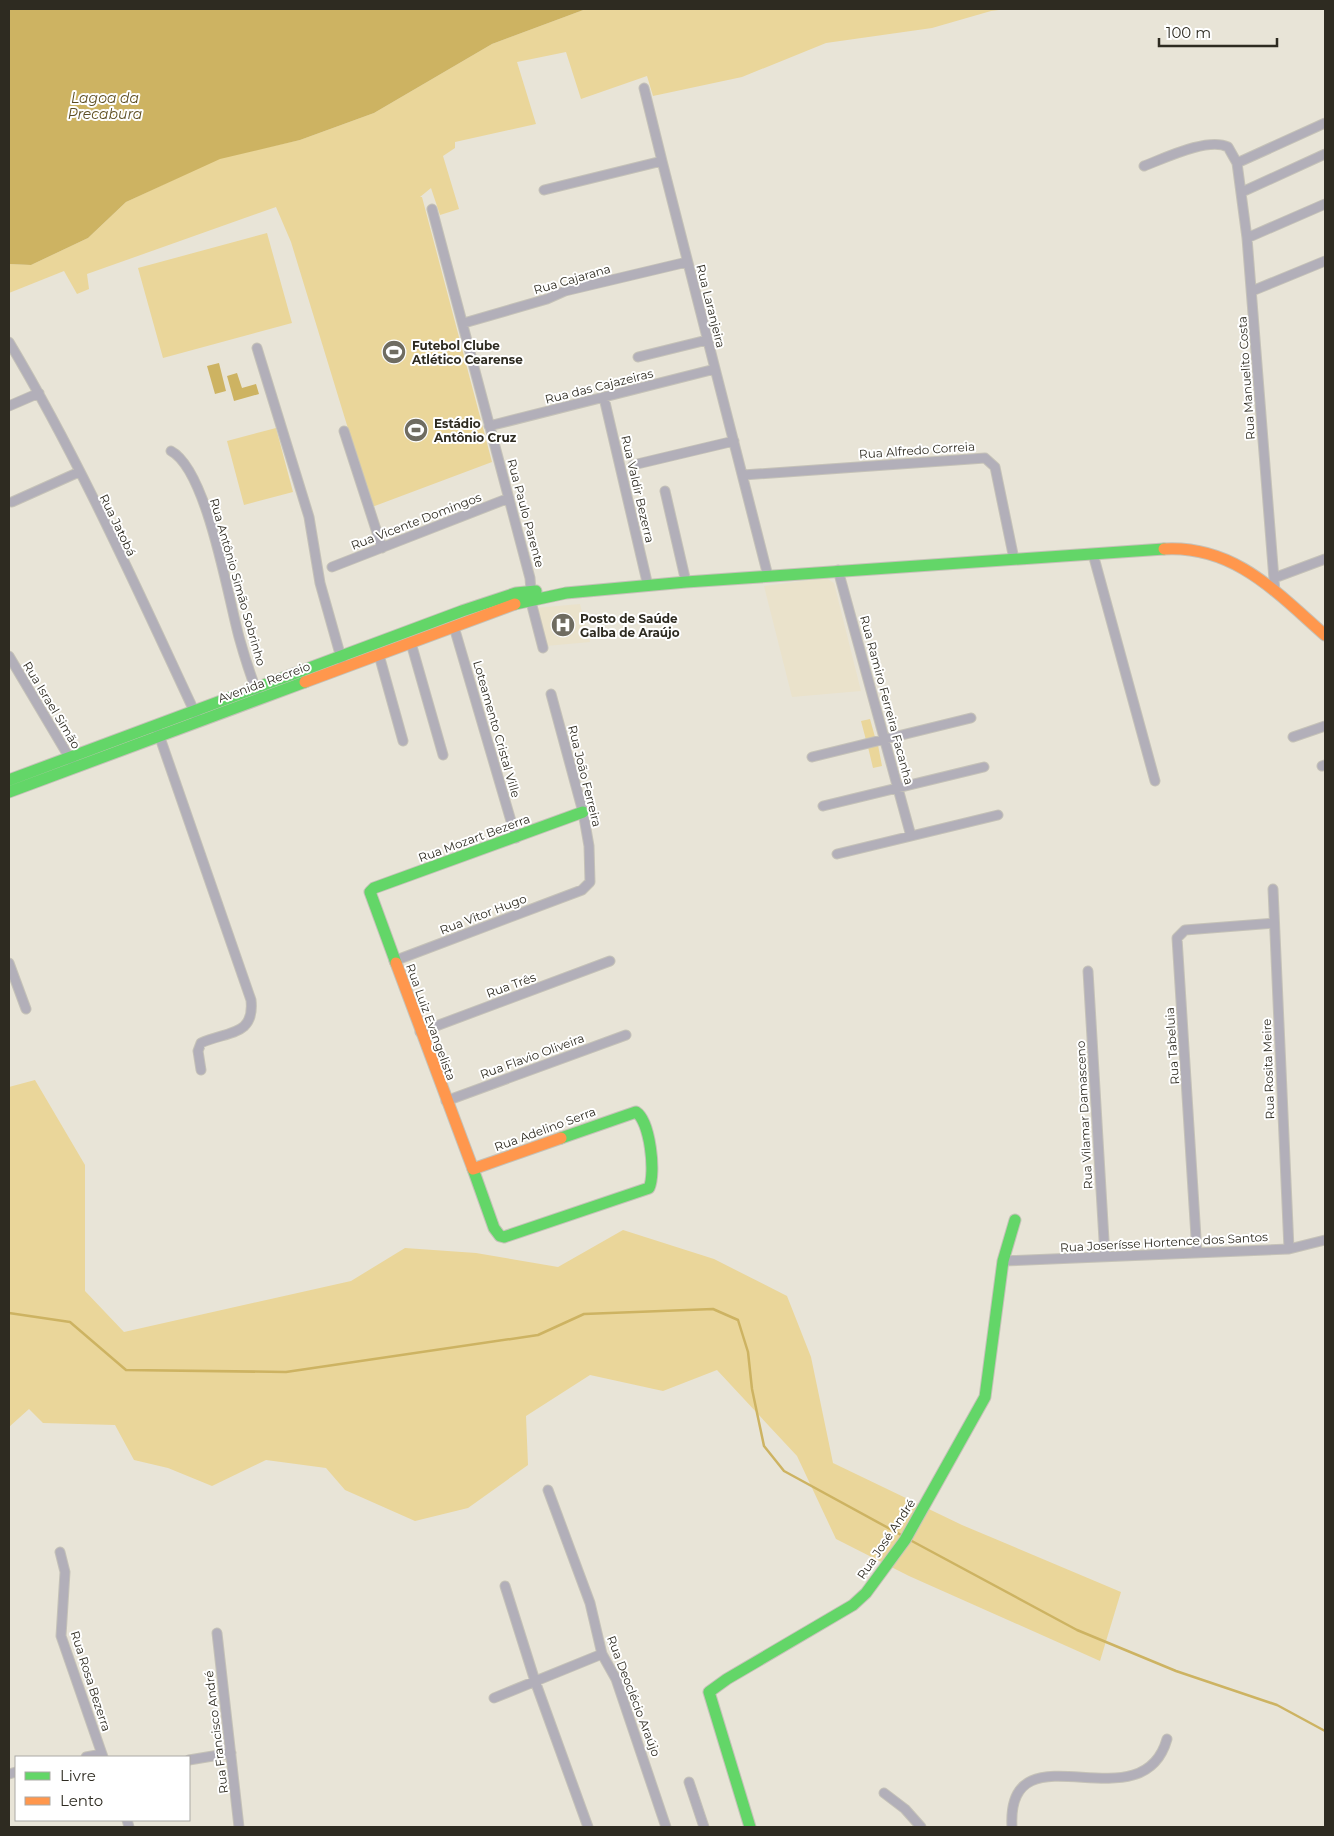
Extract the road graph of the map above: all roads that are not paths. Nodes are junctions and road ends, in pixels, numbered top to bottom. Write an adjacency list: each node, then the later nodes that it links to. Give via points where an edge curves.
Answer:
1 (644, 88): 4 (street, Rua Laranjeira)
2 (1325, 122): 5 (street)
3 (1325, 154): 8 (street)
4 (662, 161): 7 (street); 13 (street, Rua Laranjeira)
5 (1237, 163): 6 (street, via 1228,146 1215,144); 8 (street, Rua Manuelito Costa)
6 (1144, 166)
7 (544, 190)
8 (1242, 192): 11 (street, Rua Manuelito Costa)
9 (1325, 204): 11 (street)
10 (432, 210): 15 (street, Rua Paulo Parente)
11 (1247, 238): 14 (street, Rua Manuelito Costa)
12 (1325, 261): 14 (street)
13 (687, 262): 15 (street, Rua Cajarana, via 564,291); 16 (street, Rua Laranjeira)
14 (1252, 291): 41 (street, Rua Manuelito Costa)
15 (464, 323): 24 (street, Rua Paulo Parente)
16 (707, 340): 19 (street); 20 (street, Rua Laranjeira)
17 (9, 342): 21 (street, Rua Jatobá)
18 (258, 348): 52 (street, via 309,517 320,583)
19 (638, 357)
20 (714, 369): 22 (street, Rua das Cajazeiras); 26 (street, Rua Laranjeira)
21 (39, 393): 23 (street); 29 (street, Rua Jatobá)
22 (604, 398): 24 (street, Rua das Cajazeiras); 43 (street, Rua Valdir Bezerra)
23 (9, 406)
24 (489, 426): 32 (street, Rua Paulo Parente)
25 (344, 431): 34 (street)
26 (734, 441): 28 (street); 30 (street, Rua Laranjeira)
27 (171, 451): 53 (street, Rua Antônio Simão Sobrinho, via 187,467 204,502 239,636)
28 (633, 465)
29 (79, 472): 33 (street); 55 (street, Rua Jatobá)
30 (743, 476): 36 (street, Rua Alfredo Correia, via 985,458 994,467); 40 (street, Rua Laranjeira)
31 (665, 491): 42 (street)
32 (509, 498): 34 (street, Rua Vicente Domingos); 45 (street, Rua Paulo Parente, via 530,578)
33 (12, 502)
34 (382, 548): 38 (street, Rua Vicente Domingos)
35 (1093, 554): 36 (street); 44 (street, via 1186,548 1201,550 1219,555 1242,568); 67 (street)
36 (1014, 559): 39 (street)
37 (1325, 559): 41 (street)
38 (332, 567)
39 (838, 570): 40 (street); 60 (street, Rua Ramiro Ferreira Facanha)
40 (768, 576): 42 (street)
41 (1274, 578): 44 (street, Rua Manuelito Costa)
42 (686, 582): 43 (street)
43 (648, 586): 45 (street)
44 (1275, 592): 47 (street)
45 (530, 595): 46 (street, Avenida Recreio); 49 (street); 52 (street, Avenida Recreio, via 516,593 462,612)
46 (454, 627): 48 (street, Avenida Recreio); 74 (street, Loteamento Cristal Ville)
47 (1325, 635)
48 (411, 643): 50 (street, Avenida Recreio); 62 (street)
49 (543, 648)
50 (379, 655): 52 (street, Avenida Recreio); 61 (street)
51 (9, 656): 64 (street, Rua Israel Simão)
52 (342, 662): 53 (street, Avenida Recreio)
53 (258, 694): 55 (street, Avenida Recreio)
54 (551, 694): 71 (street, Rua João Ferreira)
55 (197, 717): 58 (street, Avenida Recreio)
56 (971, 718): 60 (street)
57 (1325, 726): 59 (street)
58 (158, 731): 64 (street, Avenida Recreio); 87 (street, via 251,1000 250,1019 242,1029 201,1043 198,1050)
59 (1293, 737)
60 (884, 739): 63 (street); 68 (street, Rua Ramiro Ferreira Facanha)
61 (404, 741)
62 (443, 755)
63 (812, 757)
64 (72, 763): 66 (street, Avenida Recreio); 69 (street, Avenida Recreio)
65 (984, 767): 68 (street)
66 (9, 780)
67 (1155, 782)
68 (898, 788): 70 (street); 73 (street, Rua Ramiro Ferreira Facanha)
69 (9, 792)
70 (823, 806)
71 (583, 812): 74 (street, Rua Mozart Bezerra); 78 (street, Rua João Ferreira, via 592,876)
72 (998, 815): 73 (street)
73 (911, 836): 75 (street)
74 (516, 838): 76 (street, Rua Mozart Bezerra)
75 (837, 854)
76 (374, 888): 80 (street, Rua Luiz Evangelista, via 369,894)
77 (1273, 889): 79 (street, Rua Rosita Meire)
78 (582, 890): 80 (street, Rua Vitor Hugo)
79 (1274, 923): 93 (street, Rua Rosita Meire); 94 (street, Rua Tabeluia, via 1185,930 1178,938)
80 (394, 961): 85 (street, Rua Luiz Evangelista)
81 (610, 961): 85 (street, Rua Três)
82 (9, 963): 84 (street)
83 (1088, 971): 95 (street, Rua Vilamar Damasceno)
84 (26, 1009)
85 (420, 1032): 88 (street, Rua Luiz Evangelista)
86 (626, 1035): 88 (street, Rua Flavio Oliveira)
87 (201, 1070)
88 (446, 1101): 90 (street, Rua Luiz Evangelista)
89 (629, 1113): 90 (street, Rua Adelino Serra); 90 (street, Rua Luiz Evangelista, via 638,1112 646,1128 653,1170 649,1188 504,1237 494,1228)
90 (472, 1167)
91 (1015, 1220): 96 (street, Rua José André)
92 (1325, 1240): 93 (street, Rua Joserísse Hortence dos Santos)
93 (1289, 1249): 94 (street, Rua Joserísse Hortence dos Santos)
94 (1197, 1253): 95 (street, Rua Joserísse Hortence dos Santos)
95 (1105, 1257): 96 (street, Rua Joserísse Hortence dos Santos)
96 (1003, 1261): 114 (street, Rua José André, via 985,1397 900,1546 866,1593 848,1609 709,1692)
97 (548, 1490): 101 (street, Rua Deoclécio Araújo, via 590,1603)
98 (60, 1552): 106 (street, Rua Rosa Bezerra, via 65,1572 61,1636)
99 (505, 1586): 102 (street)
100 (217, 1633): 105 (street, Rua Francisco André)
101 (602, 1654): 102 (street); 112 (street, Rua Deoclécio Araújo, via 616,1679)
102 (535, 1681): 103 (street); 111 (street)
103 (494, 1698)
104 (1167, 1739): 116 (street, via 1159,1760 1134,1776 1120,1779 1047,1776 1028,1782 1014,1803)
105 (231, 1753): 107 (street); 110 (street, Rua Francisco André)
106 (102, 1756)
107 (190, 1760)
108 (689, 1782): 113 (street)
109 (884, 1794): 115 (street, via 905,1809)
110 (239, 1827)
111 (588, 1827)
112 (666, 1827)
113 (704, 1827)
114 (750, 1827)
115 (921, 1827)
116 (1012, 1827)

